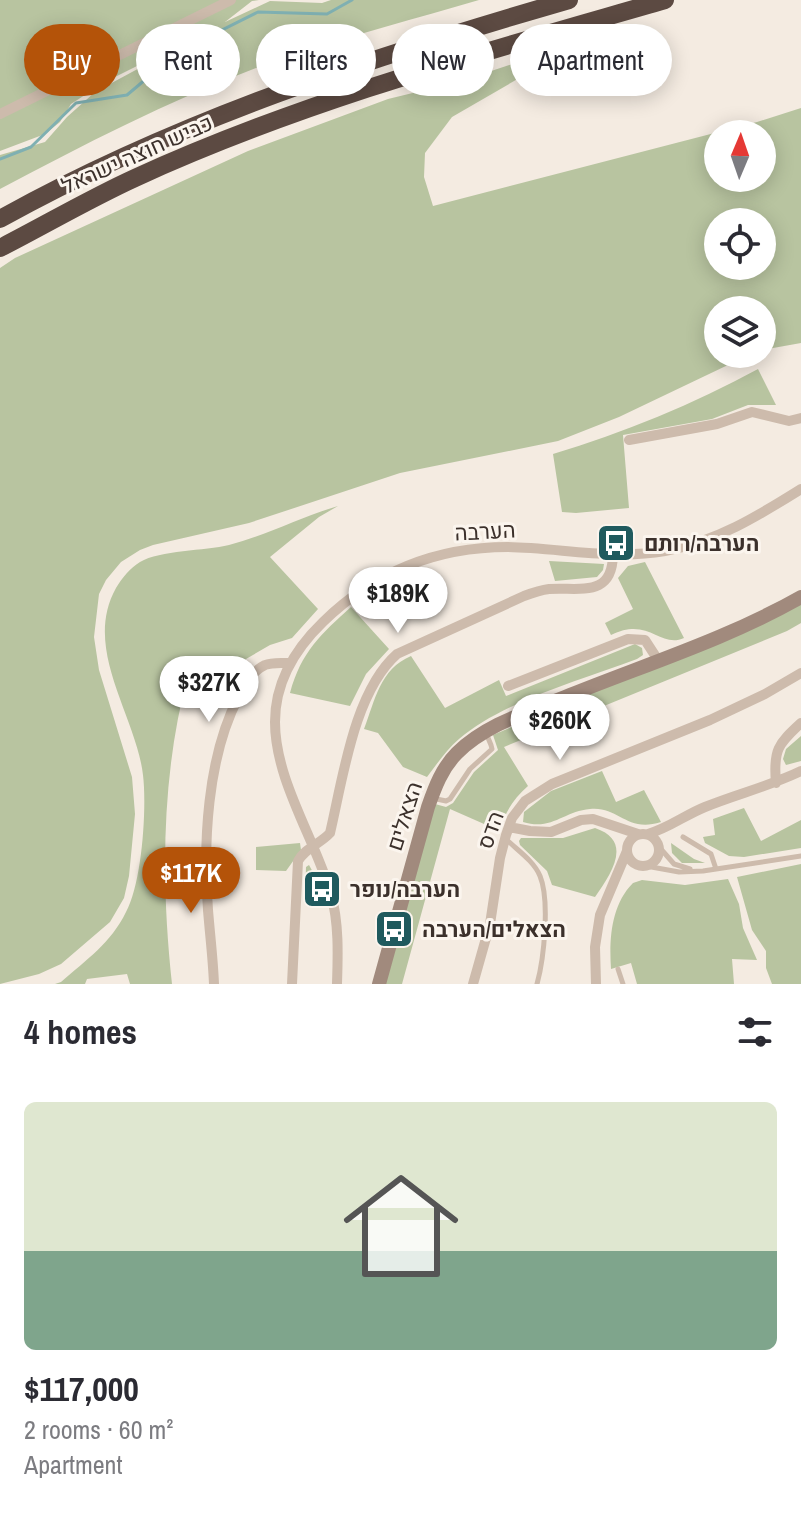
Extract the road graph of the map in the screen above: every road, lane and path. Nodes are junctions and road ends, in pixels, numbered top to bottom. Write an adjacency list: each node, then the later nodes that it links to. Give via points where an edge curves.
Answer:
1 (231, 0): 4 (street)
2 (569, 0): 5 (highway, כביש חוצה ישראל, via 402,49 258,100 98,168)
3 (665, 0): 6 (highway, כביש חוצה ישראל, via 427,68 285,117 135,178)
4 (0, 114)
5 (0, 219)
6 (0, 248)
7 (801, 418): 8 (street, via 789,421 752,412)
8 (629, 440)
9 (801, 489): 10 (street, הערבה, via 754,519 698,542)
10 (613, 555): 13 (street, הערבה, via 509,547 429,557 364,586 319,625); 25 (street, via 611,574 593,588 545,589 524,596 397,654 377,677 362,709 330,833)
11 (801, 597): 12 (street, הצאלים)
12 (658, 660): 15 (street, via 645,640 628,639); 37 (street, הצאלים, via 516,717 456,754 431,798)
13 (289, 663): 25 (street, הערבה, via 277,701 276,735); 34 (street, via 268,663 246,681 218,755 207,846)
14 (801, 673): 21 (street, הדס, via 710,720 538,791)
15 (508, 686)
16 (801, 723): 18 (street, via 776,750)
17 (801, 771): 18 (street)
18 (776, 783): 19 (street)
19 (679, 821): 22 (street); 27 (street)
20 (614, 826): 21 (street, via 593,819 551,832); 22 (street); 26 (street)
21 (509, 827): 24 (street, הדס)
22 (643, 834): 26 (street); 27 (street, via 656,839)
23 (683, 837): 30 (lane, via 711,854)
24 (505, 838): 38 (street, הדס); 39 (lane, via 541,878 545,949)
25 (313, 846): 35 (street, via 302,853 296,871); 36 (street, הערבה, via 335,914)
26 (627, 848): 29 (street, via 631,861); 32 (street)
27 (660, 848): 29 (street, via 658,858); 31 (lane, via 674,864)
28 (801, 856): 30 (lane)
29 (643, 866): 31 (lane); 32 (street, via 623,875)
30 (716, 869): 31 (lane)
31 (703, 871)
32 (611, 890): 40 (street, via 597,932)
33 (618, 969): 41 (lane)
34 (214, 984)
35 (292, 984)
36 (337, 984)
37 (379, 984)
38 (473, 984)
39 (537, 984)
40 (596, 984)
41 (623, 984)

